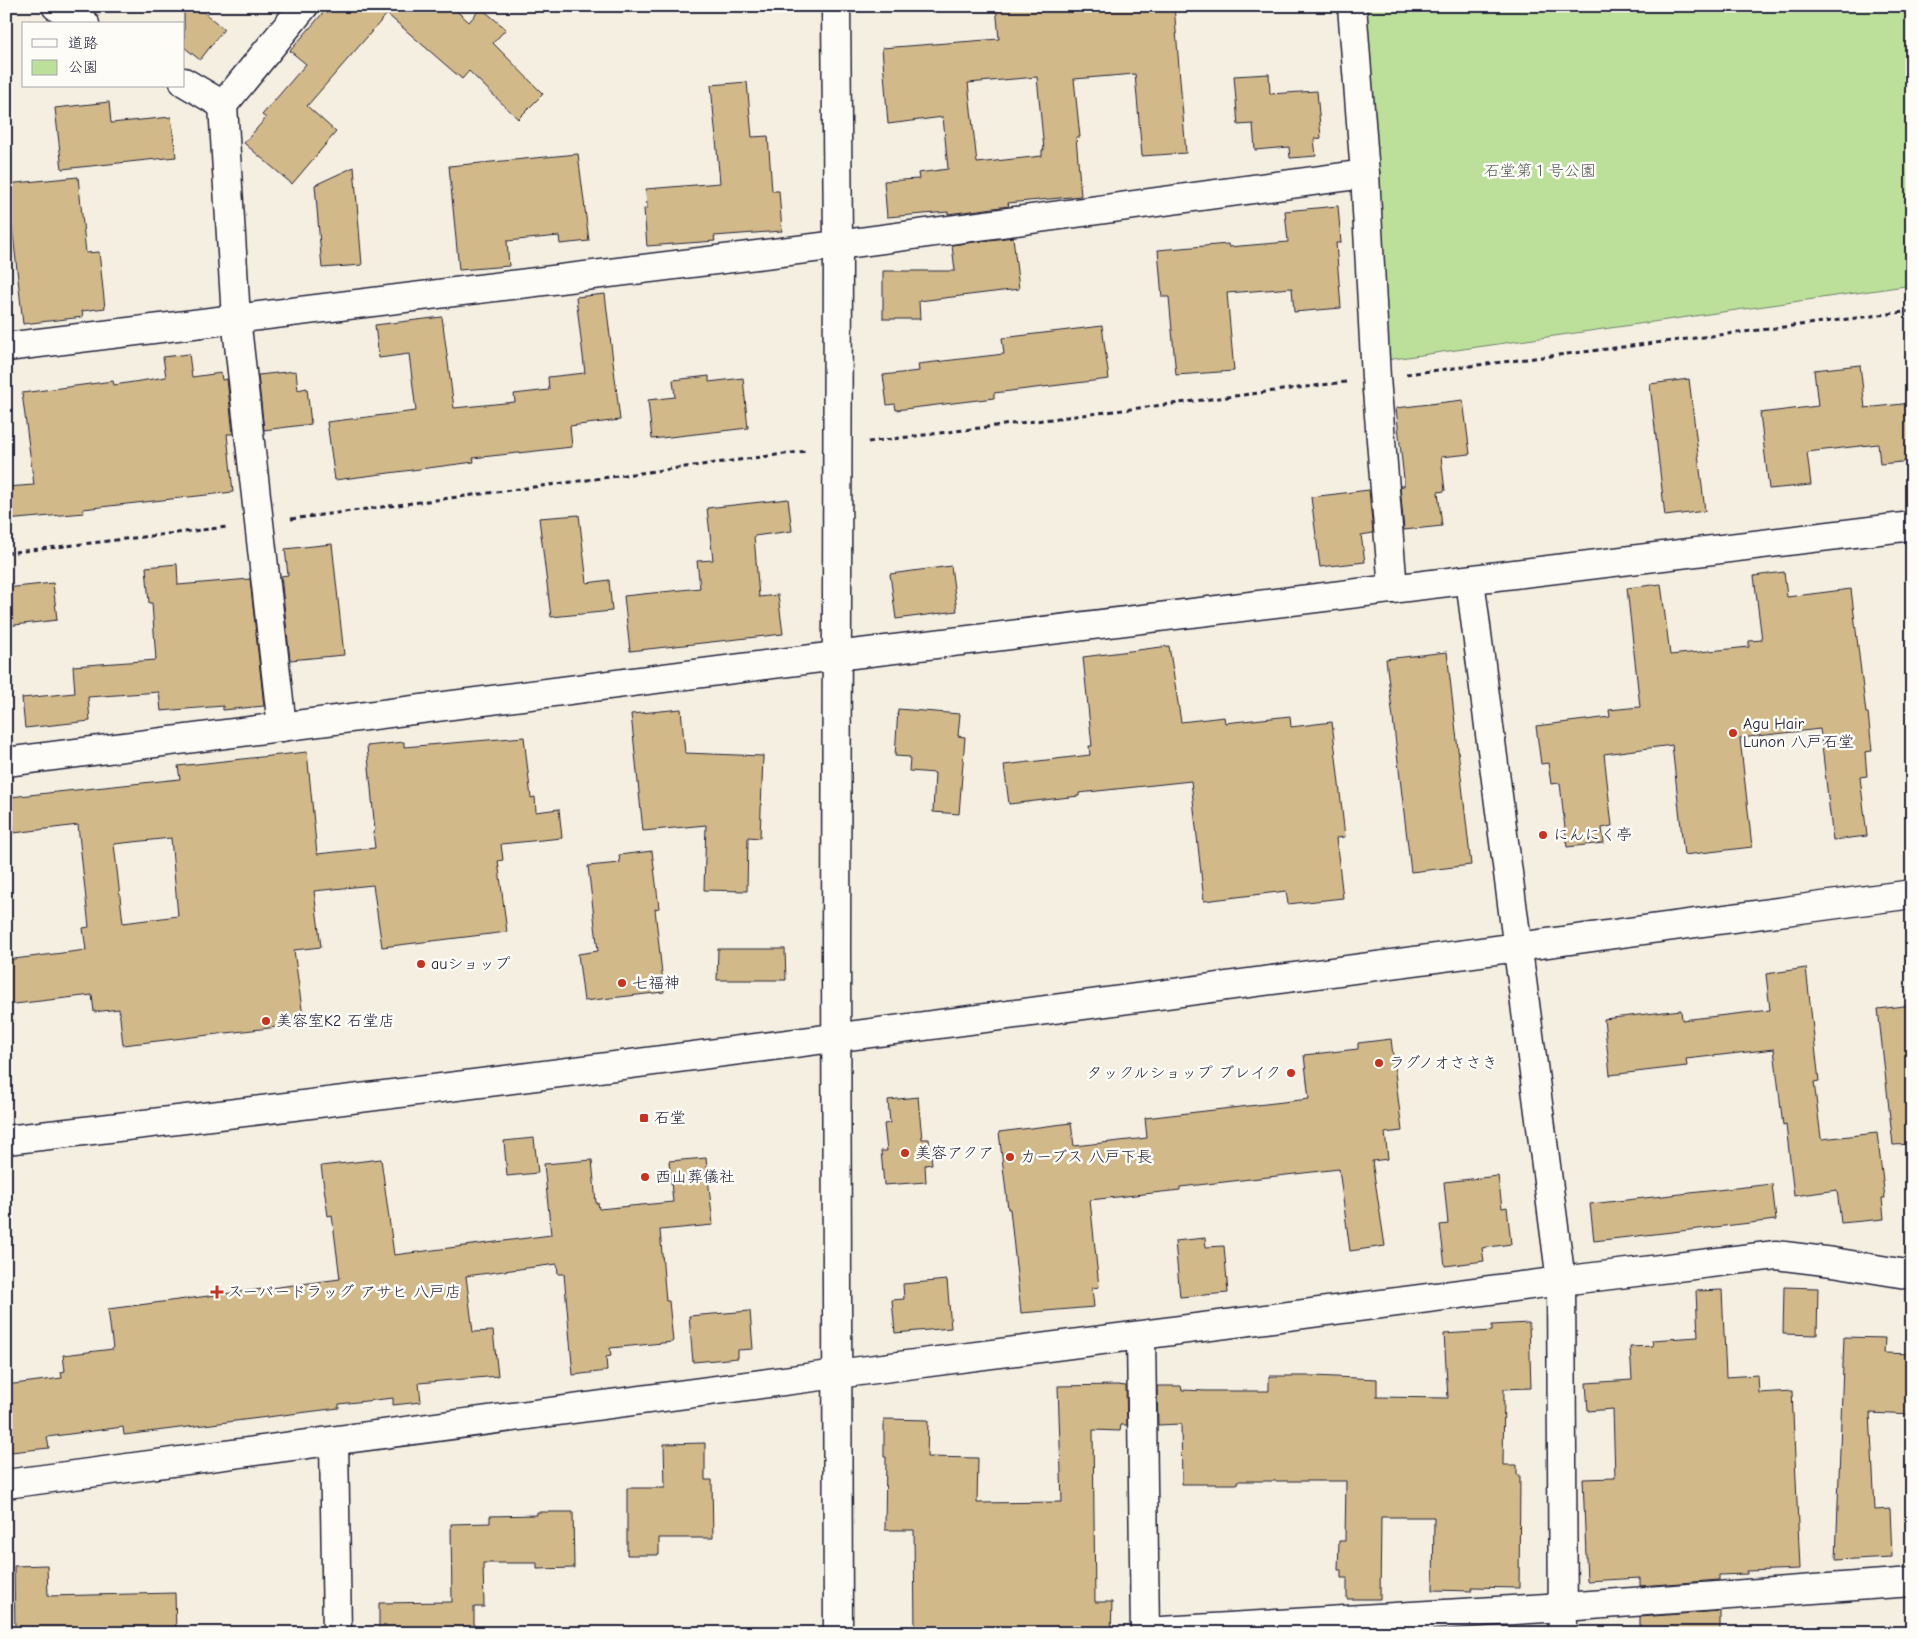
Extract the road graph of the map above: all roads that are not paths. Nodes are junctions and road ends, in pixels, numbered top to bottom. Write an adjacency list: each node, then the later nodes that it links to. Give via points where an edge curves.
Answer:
1 (56, 6): 5 (street)
2 (304, 6): 7 (street)
3 (836, 6): 9 (street)
4 (1352, 6): 8 (street)
5 (82, 22)
6 (185, 83): 7 (street)
7 (223, 105): 10 (street)
8 (1364, 174): 9 (street); 14 (street)
9 (838, 245): 10 (street); 15 (street)
10 (236, 318): 11 (street); 16 (street)
11 (6, 347)
12 (1912, 526): 13 (street)
13 (1470, 580): 14 (street); 19 (street)
14 (1393, 589): 15 (street)
15 (836, 656): 16 (street); 20 (street)
16 (282, 727): 17 (street)
17 (6, 762)
18 (1912, 894): 19 (street)
19 (1518, 947): 20 (street); 23 (street)
20 (836, 1037): 21 (street); 25 (street)
21 (6, 1140)
22 (1912, 1275): 23 (street, via 1776,1255)
23 (1561, 1281): 24 (street); 29 (street)
24 (1141, 1336): 25 (street); 30 (street)
25 (837, 1374): 26 (street); 32 (street)
26 (334, 1441): 27 (street); 31 (street)
27 (6, 1484)
28 (1912, 1582): 29 (street)
29 (1563, 1620): 30 (street)
30 (1145, 1632)
31 (337, 1633)
32 (838, 1633)

